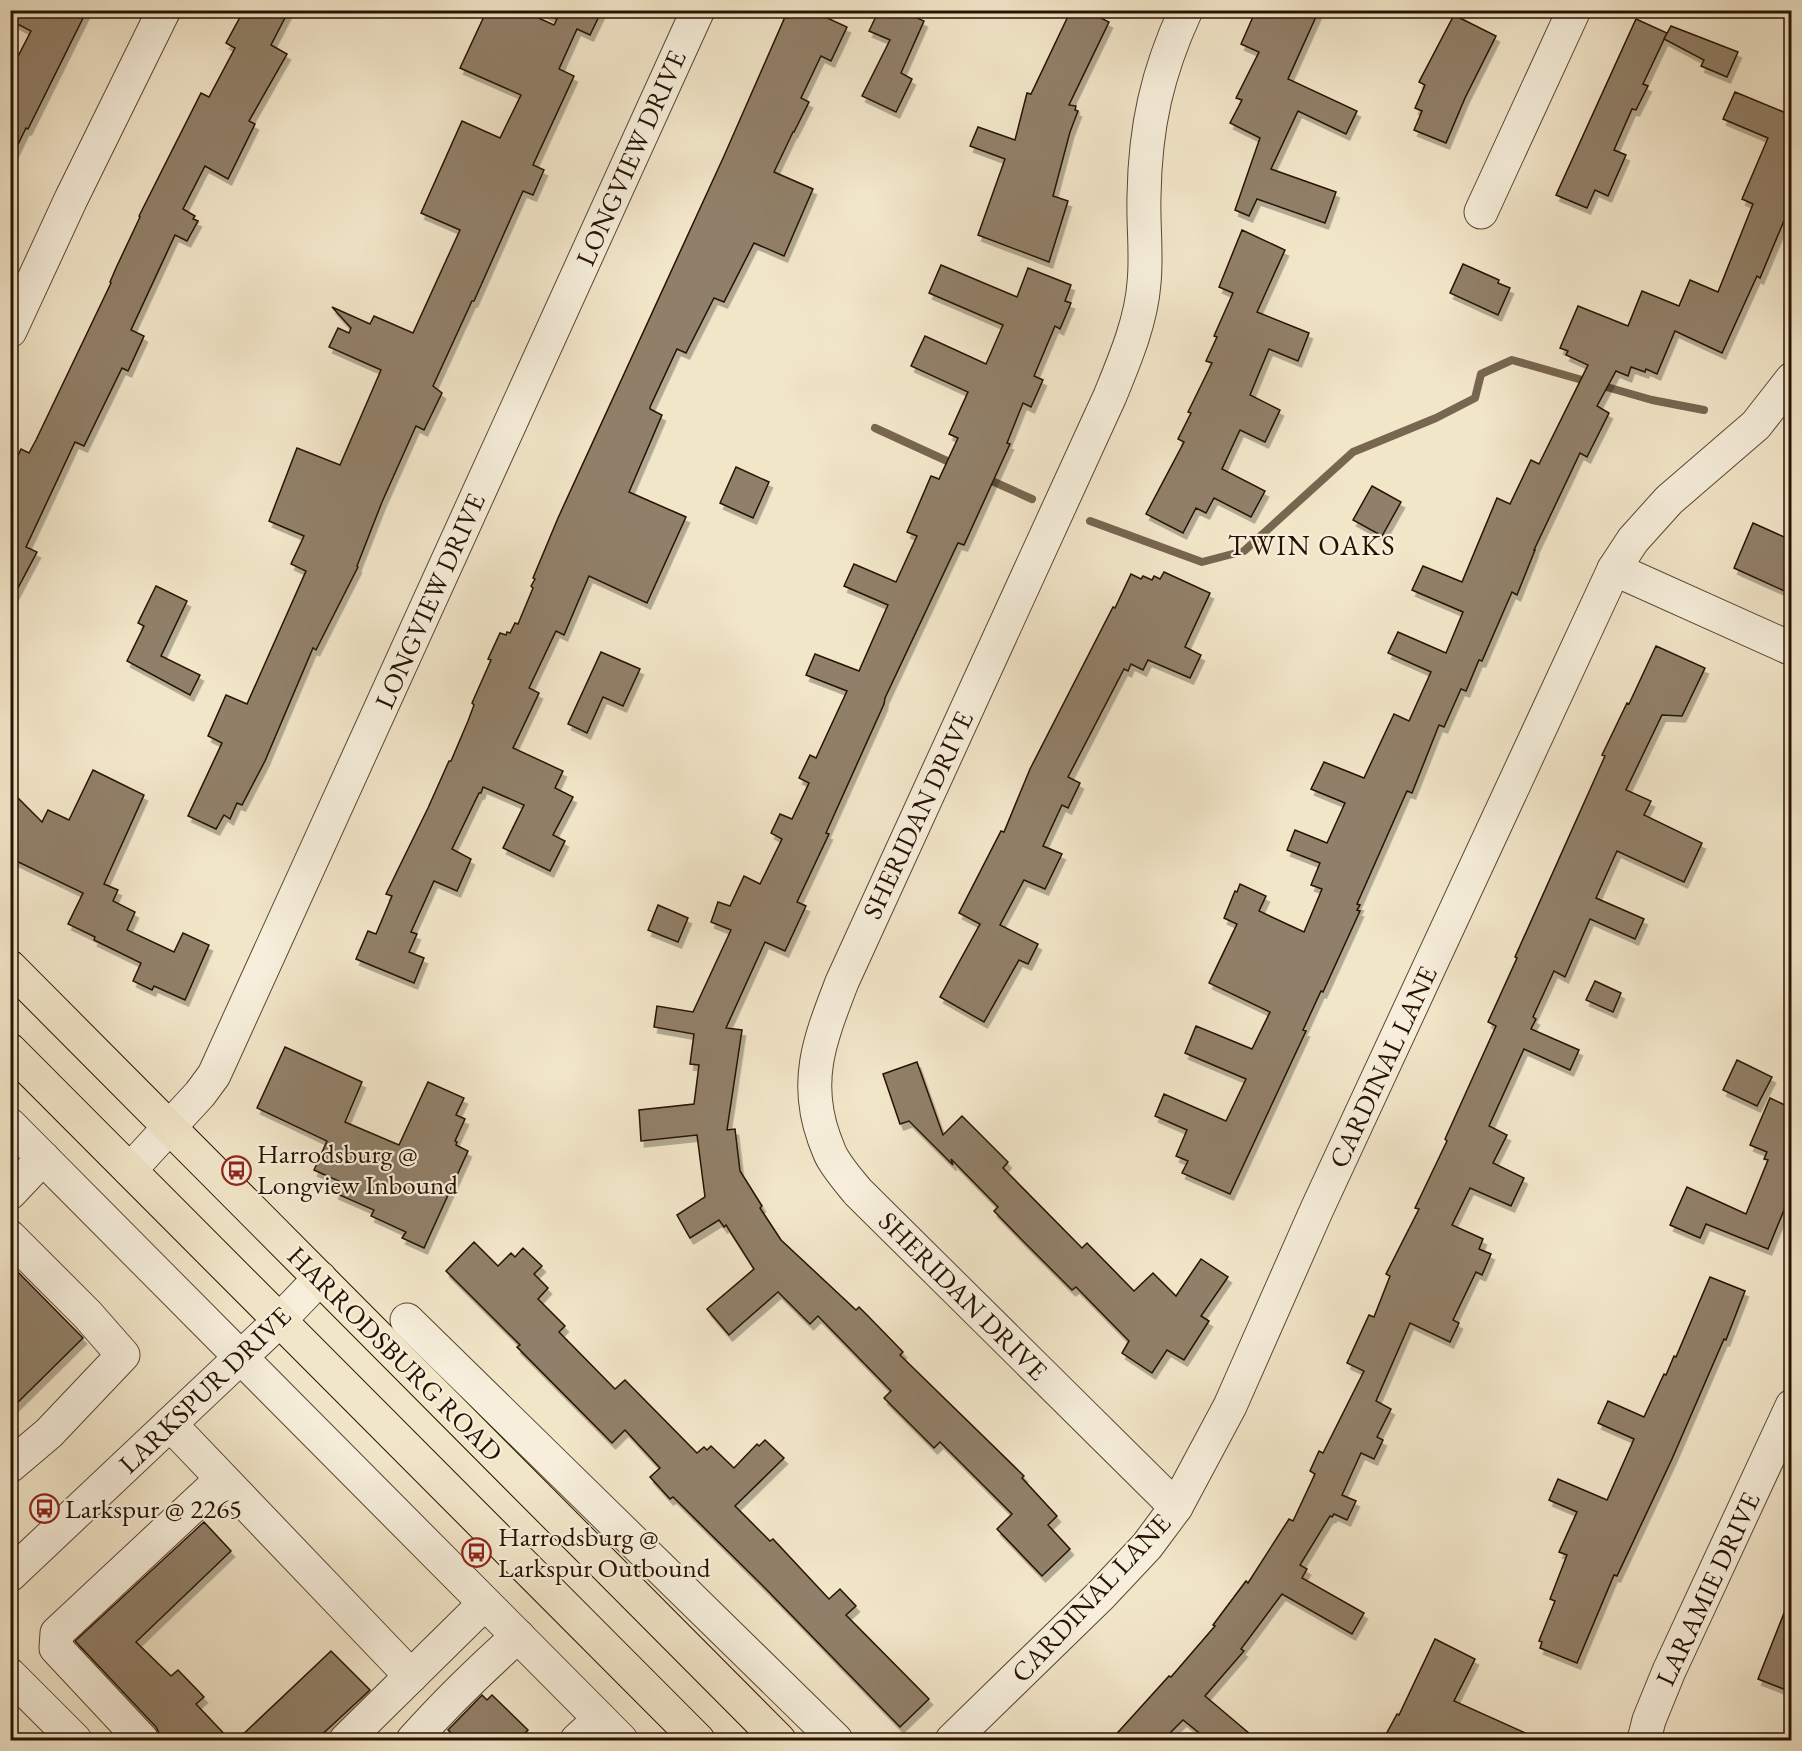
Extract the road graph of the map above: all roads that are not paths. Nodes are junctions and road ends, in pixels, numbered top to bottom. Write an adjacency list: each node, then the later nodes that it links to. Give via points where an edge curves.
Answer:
1 (164, 10): 6 (street)
2 (698, 10): 13 (street, LONGVIEW DRIVE, via 214,1075)
3 (1186, 10): 26 (street, SHERIDAN DRIVE, via 1155,91 1149,121 1143,199 1144,283 1130,346 842,982 815,1066 819,1124 831,1157 858,1192)
4 (1574, 10): 5 (street)
5 (1481, 212)
6 (10, 331)
7 (1791, 379): 8 (street, CARDINAL LANE, via 1755,425 1669,500 1633,540)
8 (1614, 569): 9 (street); 26 (street, CARDINAL LANE, via 1322,1198 1230,1406)
9 (1791, 649)
10 (10, 967): 13 (main road, HARRODSBURG ROAD)
11 (10, 1050): 15 (main road)
12 (10, 1125): 14 (street)
13 (170, 1127): 15 (street, LONGVIEW DRIVE); 18 (main road, HARRODSBURG ROAD)
14 (43, 1158): 16 (street); 21 (street)
15 (130, 1170): 20 (main road)
16 (10, 1193)
17 (10, 1237): 24 (street, via 123,1354 49,1432)
18 (320, 1278): 20 (street, LARKSPUR DRIVE); 38 (main road, HARRODSBURG ROAD)
19 (407, 1320): 39 (street)
20 (279, 1321): 21 (street, LARKSPUR DRIVE); 37 (main road)
21 (241, 1357): 23 (street, LARKSPUR DRIVE); 28 (street)
22 (1791, 1406): 41 (street, LARAMIE DRIVE, via 1648,1720)
23 (170, 1424): 25 (street); 27 (street, LARKSPUR DRIVE)
24 (10, 1466)
25 (222, 1479): 31 (street); 34 (street, via 57,1633 56,1648)
26 (1176, 1507): 40 (street, CARDINAL LANE, via 1147,1546 1100,1596)
27 (10, 1575)
28 (484, 1604): 29 (street); 31 (street)
29 (518, 1636): 32 (street); 36 (street)
30 (10, 1675): 33 (street)
31 (411, 1676): 35 (street)
32 (600, 1733)
33 (75, 1740)
34 (142, 1740)
35 (346, 1740)
36 (413, 1740)
37 (698, 1740)
38 (779, 1740)
39 (836, 1740)
40 (952, 1740)
41 (1644, 1740)

